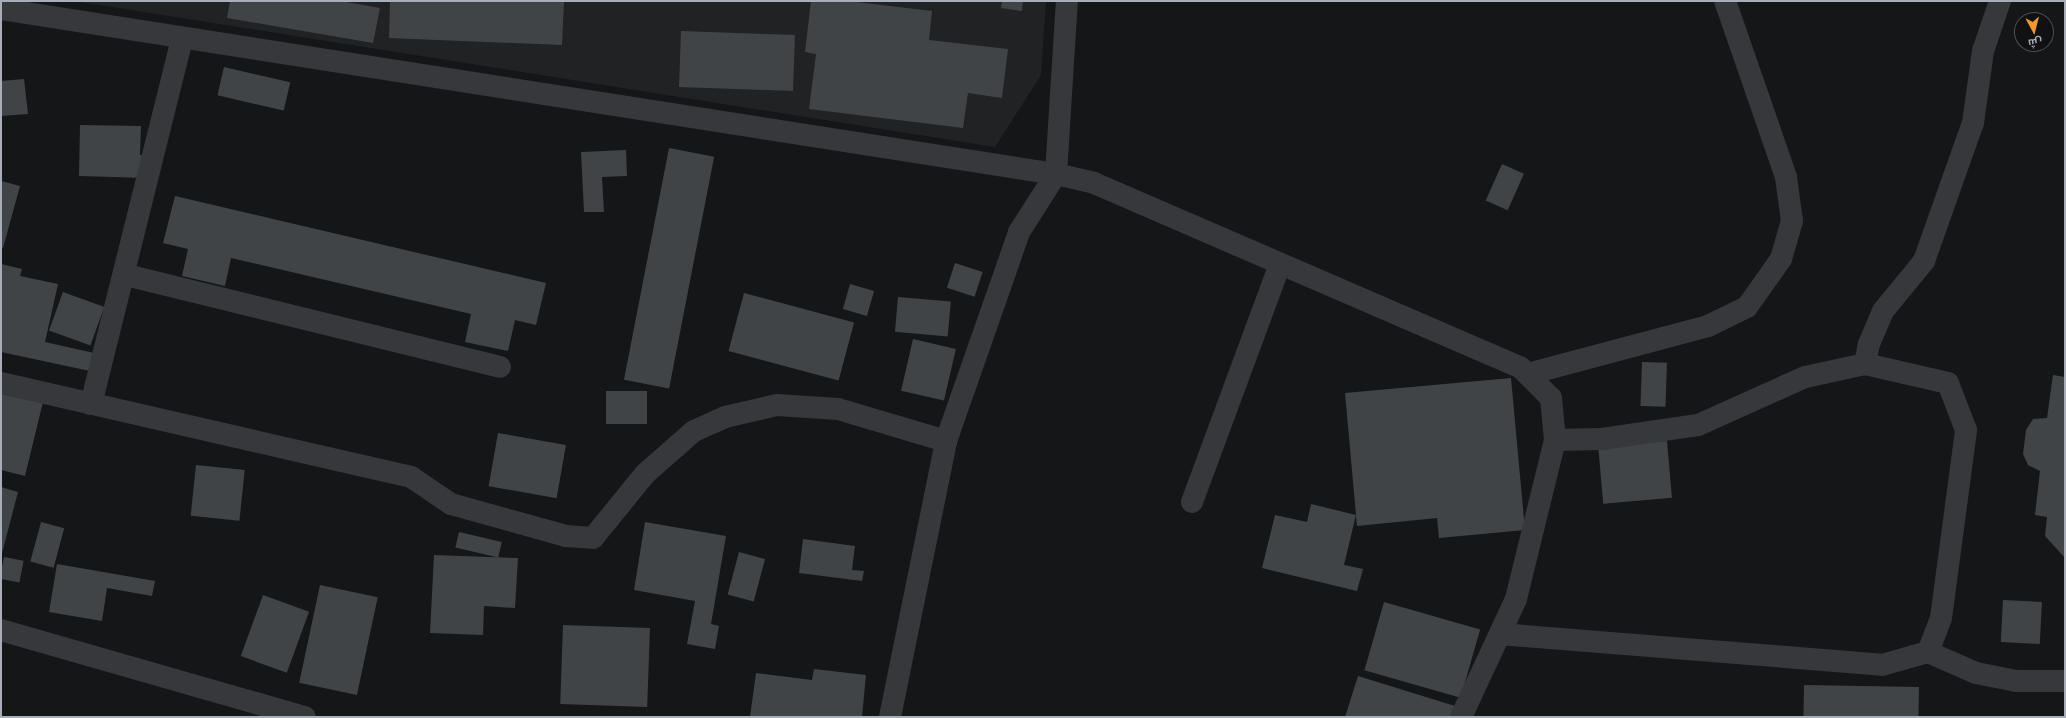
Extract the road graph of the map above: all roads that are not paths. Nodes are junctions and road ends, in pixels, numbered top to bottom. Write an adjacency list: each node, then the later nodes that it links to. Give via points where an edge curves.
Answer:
1 (1067, 1): 6 (street)
2 (1725, 1): 11 (street, via 1786,177 1792,221 1781,259 1747,307 1708,326)
3 (2000, 1): 9 (street, via 1983,51 1973,123 1924,261 1883,311 1869,344)
4 (1, 9): 5 (street)
5 (182, 38): 6 (street); 8 (street)
6 (1056, 174): 7 (street, via 1094,183); 15 (street, via 1019,232)
7 (1280, 264): 11 (street, via 1522,368); 16 (street)
8 (126, 275): 10 (street); 13 (street)
9 (1865, 364): 14 (street, via 1804,376 1698,425 1602,439); 19 (street, via 1948,383 1966,430 1941,618)
10 (500, 367)
11 (1528, 374): 14 (street, via 1551,398)
12 (1, 383): 13 (street)
13 (91, 404): 15 (street, via 411,477 451,504 566,536 593,538 645,474 694,431 725,417 778,405 838,409)
14 (1555, 440): 18 (street, via 1516,599)
15 (946, 441): 22 (street)
16 (1192, 502)
17 (1, 630): 21 (street)
18 (1500, 634): 19 (street, via 1882,665); 23 (street)
19 (1928, 652): 20 (street, via 1976,673 2016,681)
20 (2065, 681)
21 (305, 717)
22 (890, 717)
23 (1461, 717)

